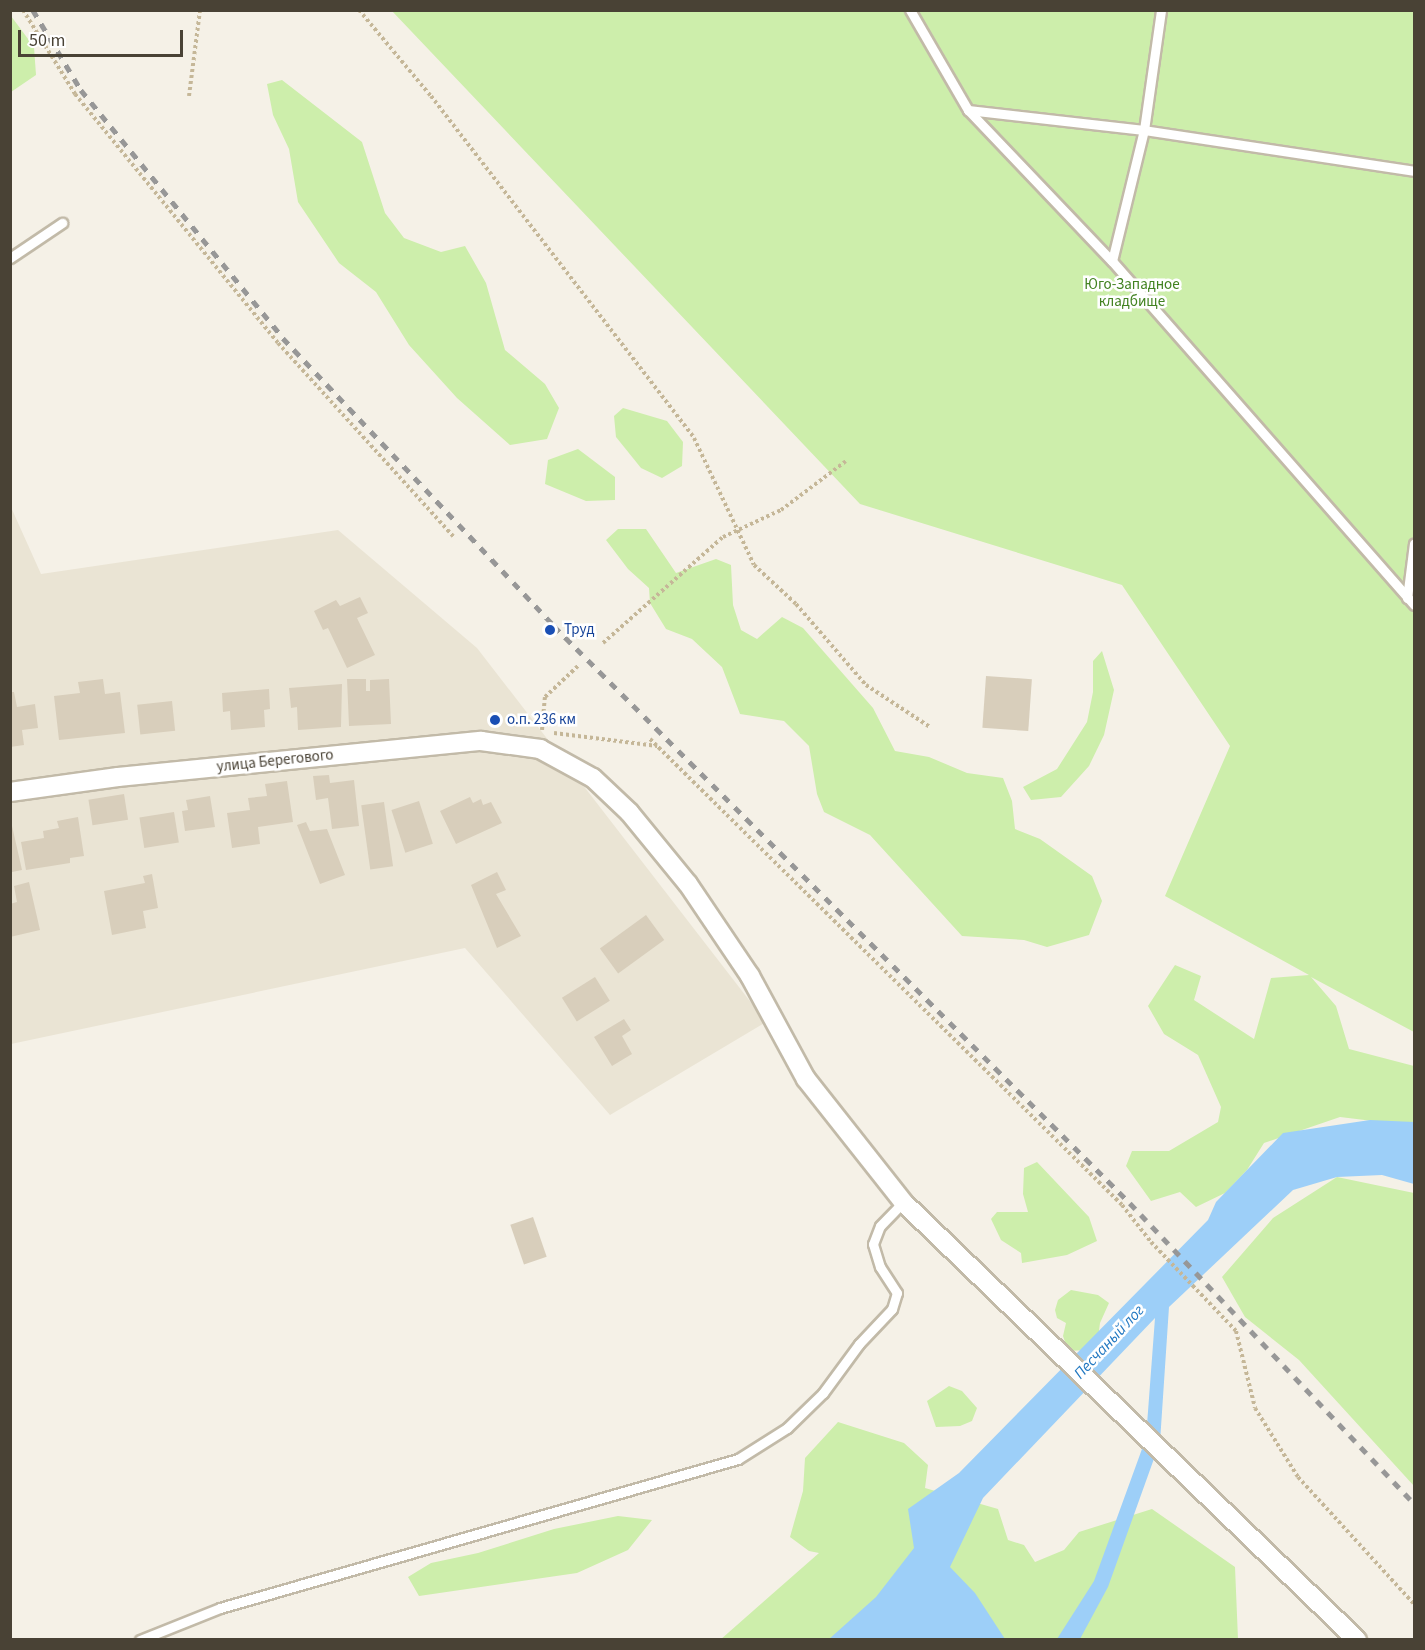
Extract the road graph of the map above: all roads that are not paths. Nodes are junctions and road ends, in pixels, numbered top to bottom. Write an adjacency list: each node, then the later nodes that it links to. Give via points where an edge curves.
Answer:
1 (909, 10): 3 (lane)
2 (1161, 10): 4 (lane)
3 (968, 110): 4 (lane); 8 (lane)
4 (1144, 130): 5 (lane); 8 (lane)
5 (1414, 171)
6 (62, 223): 7 (lane)
7 (10, 258)
8 (1112, 261): 10 (lane)
9 (1414, 543): 10 (lane)
10 (1407, 597): 11 (lane)
11 (1414, 605)
12 (10, 792): 13 (street, улица Берегового, via 118,777 481,741 540,741 593,778 629,812 688,884 750,976 806,1079)
13 (903, 1202): 14 (lane, via 880,1226 873,1244 880,1267 897,1293 892,1309 859,1344 823,1393 788,1428 738,1458 220,1608); 15 (street)
14 (140, 1640)
15 (1357, 1640)

